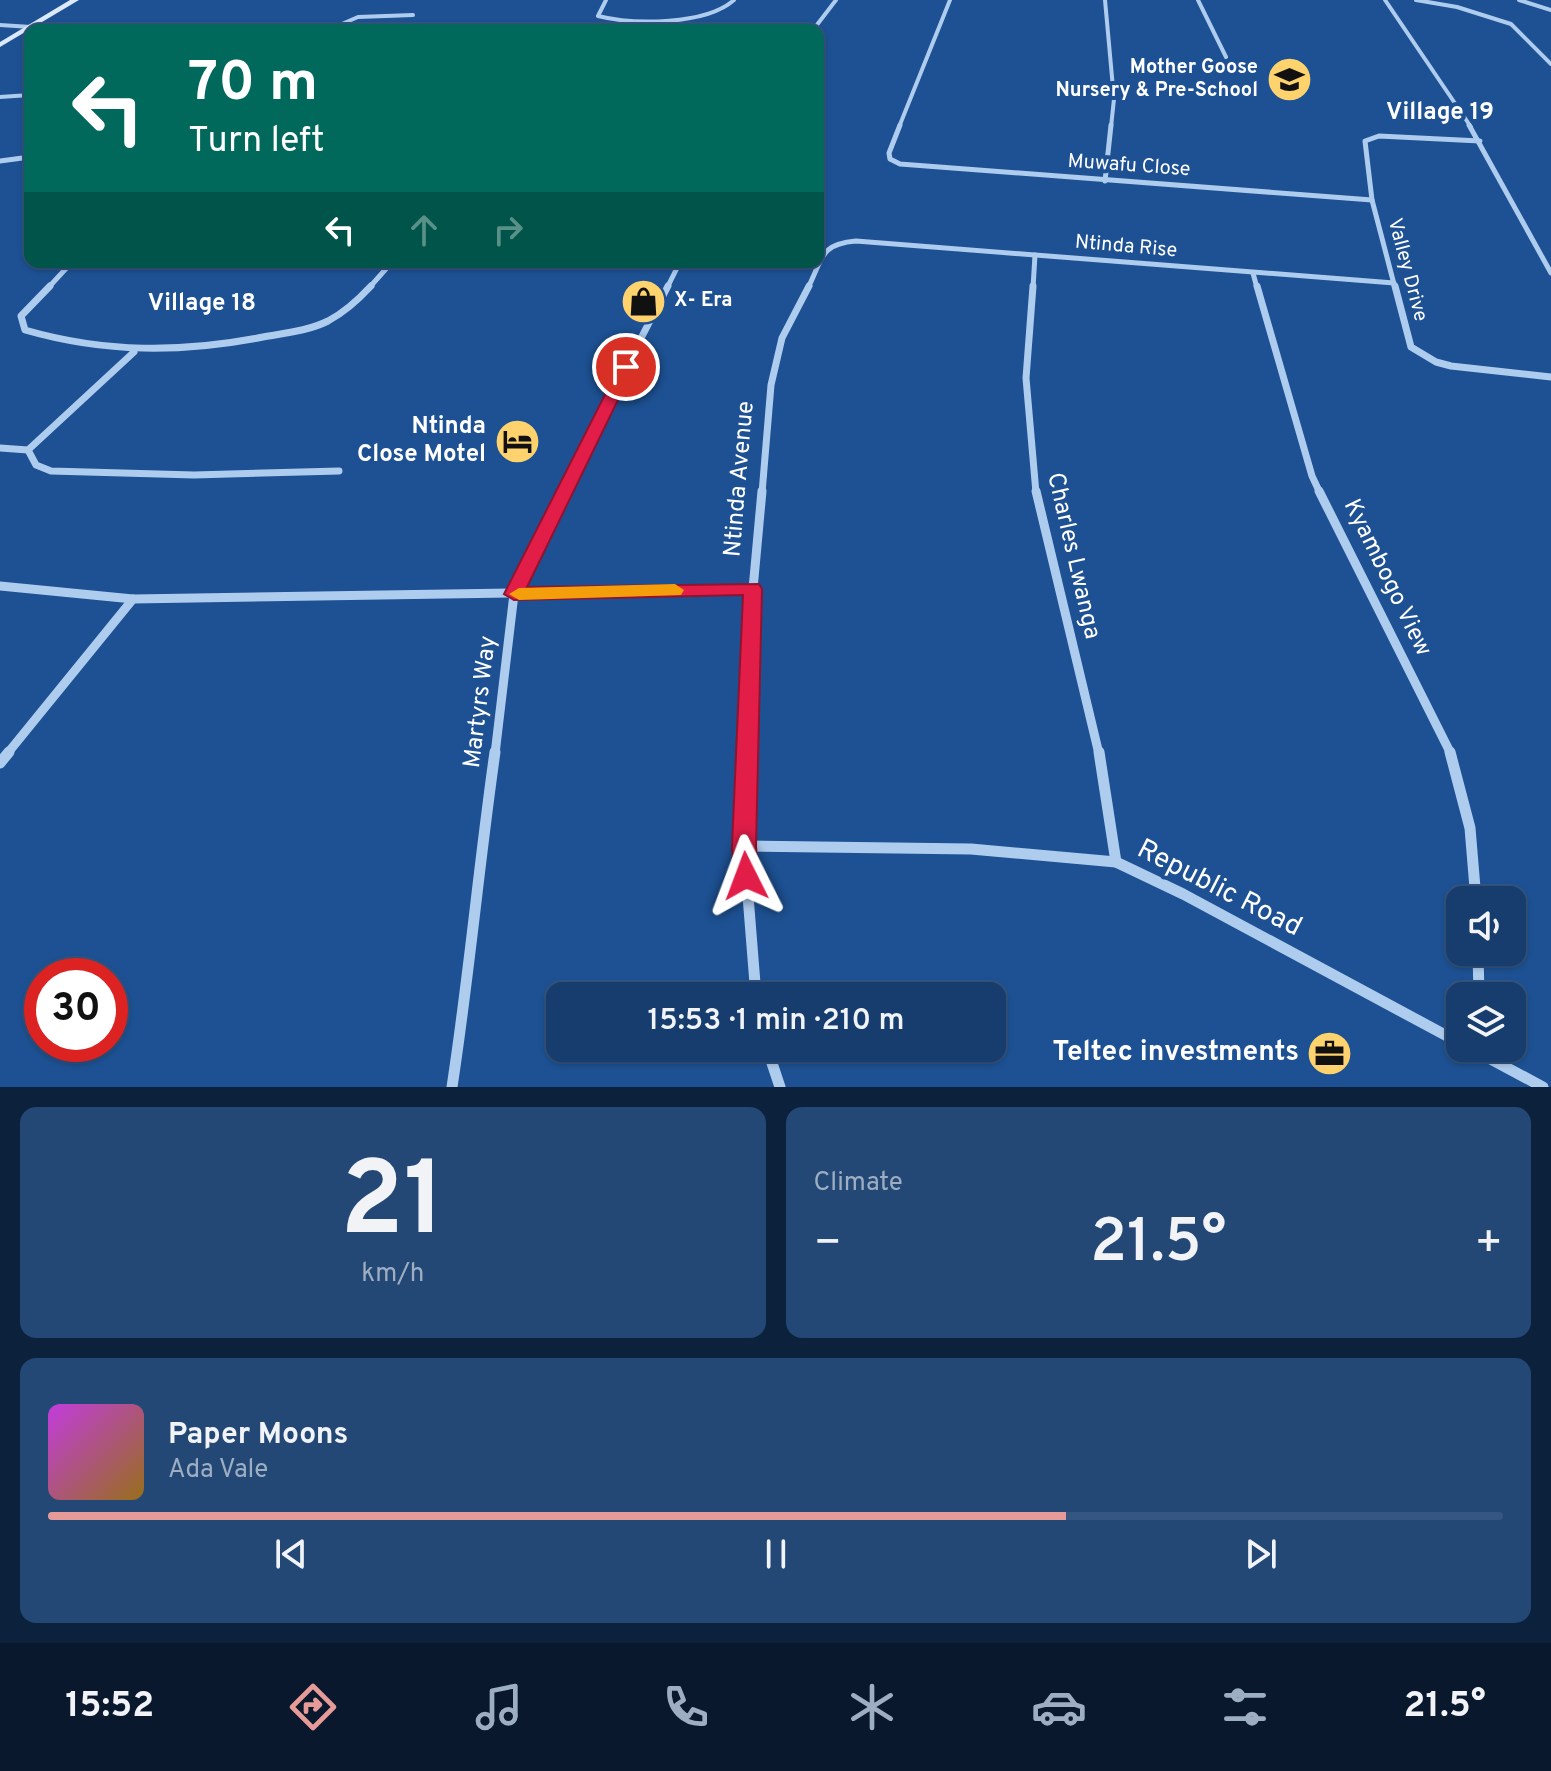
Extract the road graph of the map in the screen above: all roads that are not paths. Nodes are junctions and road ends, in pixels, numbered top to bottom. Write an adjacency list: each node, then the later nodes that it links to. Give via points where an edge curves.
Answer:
1 (75, 0): 13 (main road)
2 (606, 0): 3 (street, via 598,16 610,19 708,16)
3 (734, 0)
4 (836, 0): 15 (street)
5 (950, 0): 27 (street, Muwafu Close, via 890,159 910,166)
6 (1105, 0): 27 (street, via 1114,99)
7 (1198, 0): 20 (street)
8 (1385, 0): 24 (street)
9 (1416, 0): 21 (street, via 1511,24)
10 (1519, 0): 11 (street)
11 (1551, 10)
12 (413, 15): 14 (street, via 350,18)
13 (36, 24)
14 (335, 24)
15 (818, 24)
16 (0, 25): 17 (street)
17 (24, 27)
18 (24, 31): 19 (main road)
19 (0, 45)
20 (1226, 57)
21 (1551, 64)
22 (24, 95): 23 (street)
23 (0, 97)
24 (1480, 141): 28 (street, Valley Drive, via 1369,138 1364,144); 37 (street)
25 (24, 158): 26 (street)
26 (0, 161)
27 (1105, 181): 28 (street, Muwafu Close)
28 (1372, 200): 38 (street, Valley Drive)
29 (856, 241): 30 (street, Ntinda Rise); 31 (street, Ntinda Avenue, via 835,243)
30 (1035, 255): 36 (street, Ntinda Rise); 50 (street, Charles Lwanga, via 1026,378 1033,479 1099,753)
31 (824, 256)
32 (66, 268): 39 (street, via 21,316 25,330)
33 (387, 268): 39 (street, via 331,319 306,329 206,348)
34 (677, 268): 46 (street, Martyrs Way)
35 (818, 268): 45 (street, Ntinda Avenue, via 782,338 771,385)
36 (1253, 273): 38 (street, Ntinda Rise); 51 (street, Kyambogo View, via 1312,476 1453,759 1475,843)
37 (1551, 273)
38 (1394, 283): 40 (street, Valley Drive, via 1411,347 1423,355 1472,370)
39 (134, 352): 42 (street)
40 (1551, 377)
41 (0, 448): 42 (street)
42 (28, 450): 43 (street, via 36,465 51,471)
43 (339, 471)
44 (0, 586): 47 (street)
45 (753, 589): 46 (street); 49 (street, Ntinda Avenue)
46 (514, 594): 47 (street); 56 (street, Martyrs Way)
47 (133, 599): 48 (street)
48 (0, 763)
49 (744, 846): 50 (street, Republic Road, via 971,849); 52 (street, Ntinda Avenue)
50 (1116, 862): 53 (street, Republic Road)
51 (1476, 886)
52 (755, 982)
53 (1446, 1035)
54 (772, 1062): 57 (street)
55 (1498, 1062): 58 (street)
56 (452, 1087)
57 (780, 1087)
58 (1543, 1087)

